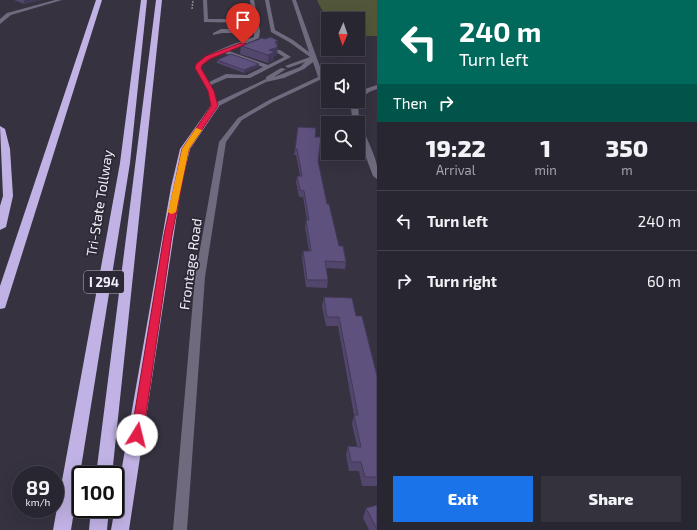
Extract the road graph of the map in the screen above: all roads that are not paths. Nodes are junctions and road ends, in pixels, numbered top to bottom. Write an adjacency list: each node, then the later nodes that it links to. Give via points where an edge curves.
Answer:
1 (60, 0): 9 (lane)
2 (99, 0): 30 (highway)
3 (144, 0): 33 (highway, Tri-State Tollway / I 294, via 125,163)
4 (159, 0): 31 (highway, I 294)
5 (205, 0): 12 (lane, via 206,21)
6 (252, 0): 12 (lane)
7 (267, 0): 19 (lane, via 273,31)
8 (294, 0): 19 (lane)
9 (44, 1): 11 (lane)
10 (4, 9): 11 (lane)
11 (9, 14): 13 (lane)
12 (255, 21): 15 (lane)
13 (0, 22)
14 (215, 34): 15 (lane, via 221,31)
15 (257, 34): 16 (lane); 17 (lane)
16 (263, 42)
17 (225, 51): 20 (lane); 22 (lane, via 202,60 199,64 198,68)
18 (278, 51): 20 (lane, via 288,58)
19 (314, 58): 21 (lane, via 296,62); 21 (lane, via 302,68 282,77); 36 (lane, Frontage Road, via 321,78 271,101 240,119 223,142 200,277)
20 (268, 68): 22 (lane, via 248,76 226,76)
21 (264, 81): 25 (lane)
22 (207, 85): 25 (lane)
23 (377, 87): 24 (street)
24 (365, 92)
25 (214, 106): 35 (highway, via 185,149 176,187)
26 (0, 129): 29 (highway, via 5,149 8,196)
27 (365, 144): 28 (street)
28 (377, 176)
29 (0, 227)
30 (0, 305)
31 (105, 466)
32 (99, 518): 34 (highway)
33 (62, 530)
34 (98, 530)
35 (120, 530)
36 (180, 530)

